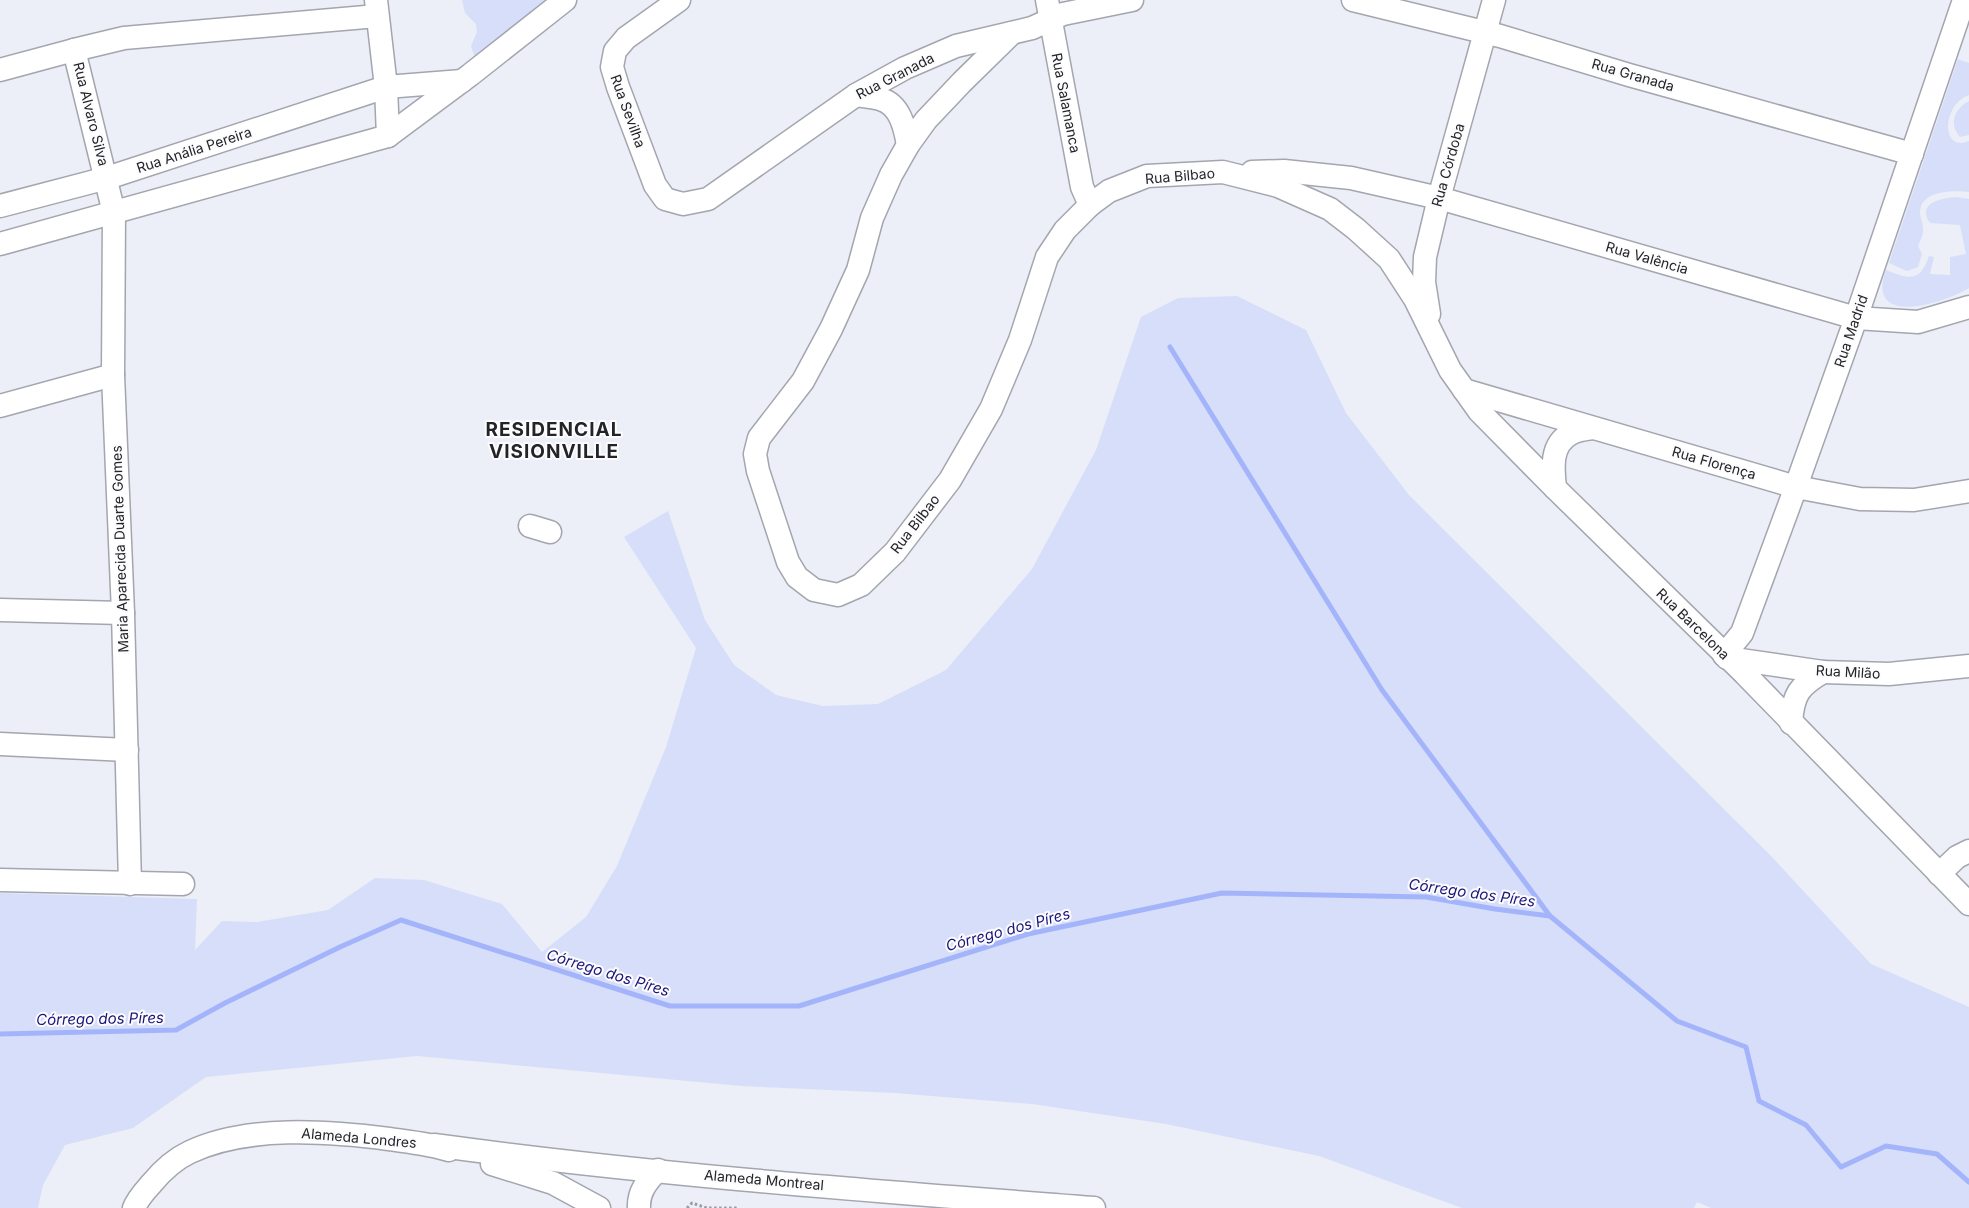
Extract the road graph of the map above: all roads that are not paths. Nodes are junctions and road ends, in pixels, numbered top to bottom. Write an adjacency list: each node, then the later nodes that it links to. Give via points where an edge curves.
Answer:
1 (565, 0): 13 (street)
2 (679, 0): 23 (street, Rua Sevilha, via 626,38 615,51 612,67 655,185 665,199)
3 (1132, 0): 8 (street, Rua Granada, via 1063,14)
4 (1353, 0): 9 (street, Rua Granada)
5 (1494, 0): 9 (street, Rua Córdoba)
6 (1964, 0): 18 (street, Rua Madrid)
7 (376, 8): 11 (street, via 124,38); 14 (street)
8 (1049, 10): 10 (street, Rua Granada, via 1032,28); 24 (street, Rua Salamanca, via 1082,187)
9 (1485, 32): 18 (street, Rua Granada); 22 (street, Rua Córdoba)
10 (1012, 33): 15 (street, Rua Granada, via 956,46 905,68); 17 (street, Rua Bilbao, via 932,113)
11 (74, 50): 12 (street); 20 (street, Rua Alvaro Silva)
12 (1, 66)
13 (462, 81): 14 (street, Rua Anália Pereira); 16 (street)
14 (386, 87): 16 (street); 20 (street, Rua Anália Pereira)
15 (856, 95): 17 (street, via 882,99 895,109 904,122); 23 (street, Rua Granada, via 708,199)
16 (388, 136): 27 (street)
17 (908, 145): 24 (street, Rua Bilbao, via 872,218 858,270 831,328 803,381 759,438 755,454 788,562 797,577 814,590 838,595 860,585 894,552 950,480 991,409 1020,340 1047,257 1065,230)
18 (1912, 154): 32 (street, Rua Madrid)
19 (1224, 172): 21 (street, Rua Valência, via 1284,171); 24 (street, Rua Bilbao, via 1147,176 1109,192); 26 (street, Rua Bilbao, via 1278,186)
20 (107, 178): 25 (street, Rua Anália Pereira); 27 (street, Rua Alvaro Silva)
21 (1351, 178): 22 (street, Rua Valência); 26 (street, via 1332,186 1328,196)
22 (1439, 198): 29 (street, Rua Córdoba); 32 (street, Rua Valência)
23 (683, 204)
24 (1090, 205)
25 (0, 206)
26 (1330, 209): 30 (street, Rua Bilbao)
27 (114, 213): 28 (street); 34 (street, Maria Aparecida Duarte Gomes)
28 (0, 244)
29 (1425, 257): 30 (street); 33 (street, Rua Córdoba, via 1424,282)
30 (1389, 259): 33 (street, Rua Bilbao)
31 (1969, 307): 32 (street, Rua Valência, via 1918,322)
32 (1856, 318): 38 (street, Rua Madrid)
33 (1432, 332): 35 (street, Rua Barcelona, via 1450,370)
34 (113, 375): 36 (street); 42 (street, Maria Aparecida Duarte Gomes)
35 (1464, 390): 37 (street, Rua Florença); 39 (street, Rua Barcelona, via 1479,411)
36 (0, 406)
37 (1593, 428): 38 (street, Rua Florença); 39 (street, via 1570,434 1558,444 1552,465)
38 (1796, 487): 40 (street, Rua Florença, via 1860,499 1914,500); 43 (street, Rua Madrid, via 1742,633)
39 (1554, 488): 43 (street, Rua Barcelona)
40 (1969, 491)
41 (0, 610): 42 (street)
42 (123, 613): 48 (street, Maria Aparecida Duarte Gomes)
43 (1725, 656): 45 (street, Rua Milão); 46 (street, Rua Barcelona)
44 (1969, 666): 45 (street, Rua Milão, via 1889,674)
45 (1823, 672): 46 (street, via 1806,682 1798,693)
46 (1791, 723): 50 (street, Rua Barcelona)
47 (0, 744): 48 (street)
48 (126, 750): 52 (street, Maria Aparecida Duarte Gomes)
49 (1969, 851): 50 (street, via 1957,857)
50 (1939, 874): 54 (street, Rua Barcelona)
51 (0, 880): 52 (street)
52 (130, 884): 53 (street)
53 (183, 884)
54 (1969, 904)
55 (434, 1145): 56 (street, Alameda Montreal, via 534,1159); 58 (street, Alameda Londres, via 361,1136 279,1132 236,1136 189,1152 162,1171); 59 (street, Alameda Londres, via 553,1183)
56 (658, 1170): 57 (street, Alameda Montreal); 60 (street, via 638,1196)
57 (929, 1202): 61 (street, Alameda Montreal)
58 (134, 1208)
59 (599, 1208)
60 (639, 1208)
61 (1094, 1208)

